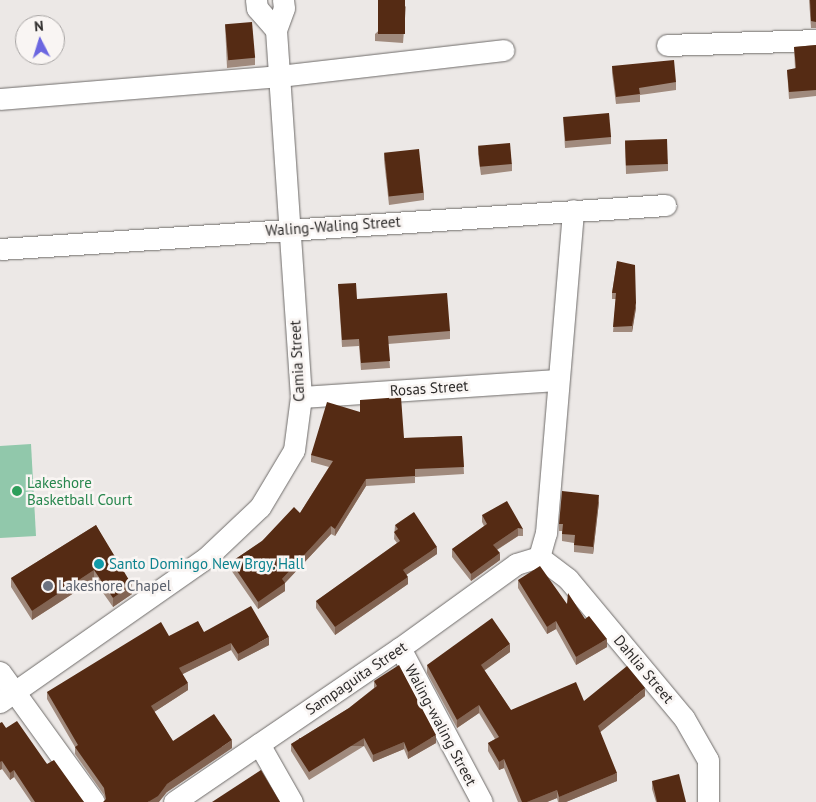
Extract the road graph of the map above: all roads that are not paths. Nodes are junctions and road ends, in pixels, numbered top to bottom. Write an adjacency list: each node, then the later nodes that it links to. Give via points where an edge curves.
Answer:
1 (256, 0): 3 (street, via 257,8)
2 (283, 0): 3 (street, via 284,8)
3 (276, 30): 7 (street, Camia Street)
4 (816, 40): 5 (street)
5 (668, 45)
6 (503, 50): 7 (street)
7 (279, 76): 8 (street); 11 (street, Camia Street)
8 (0, 99)
9 (666, 205): 10 (street, Waling-Waling Street)
10 (574, 210): 11 (street, Waling-Waling Street); 13 (street)
11 (289, 229): 12 (street, Waling-Waling Street); 14 (street, Camia Street)
12 (0, 248)
13 (557, 380): 14 (street, Rosas Street); 15 (street, via 546,533)
14 (301, 397): 18 (street, Camia Street, via 294,450 260,507 206,558)
15 (539, 557): 16 (street, Sampaguita Street, via 516,564); 24 (street, Dahlia Street, via 568,579 684,718 708,760)
16 (400, 648): 19 (street, Sampaguita Street); 23 (street, Waling-waling Street)
17 (0, 672): 18 (street)
18 (7, 697): 20 (street)
19 (259, 744): 21 (street, Sampaguita Street); 22 (street)
20 (94, 802)
21 (174, 802)
22 (292, 802)
23 (482, 802)
24 (708, 802)

